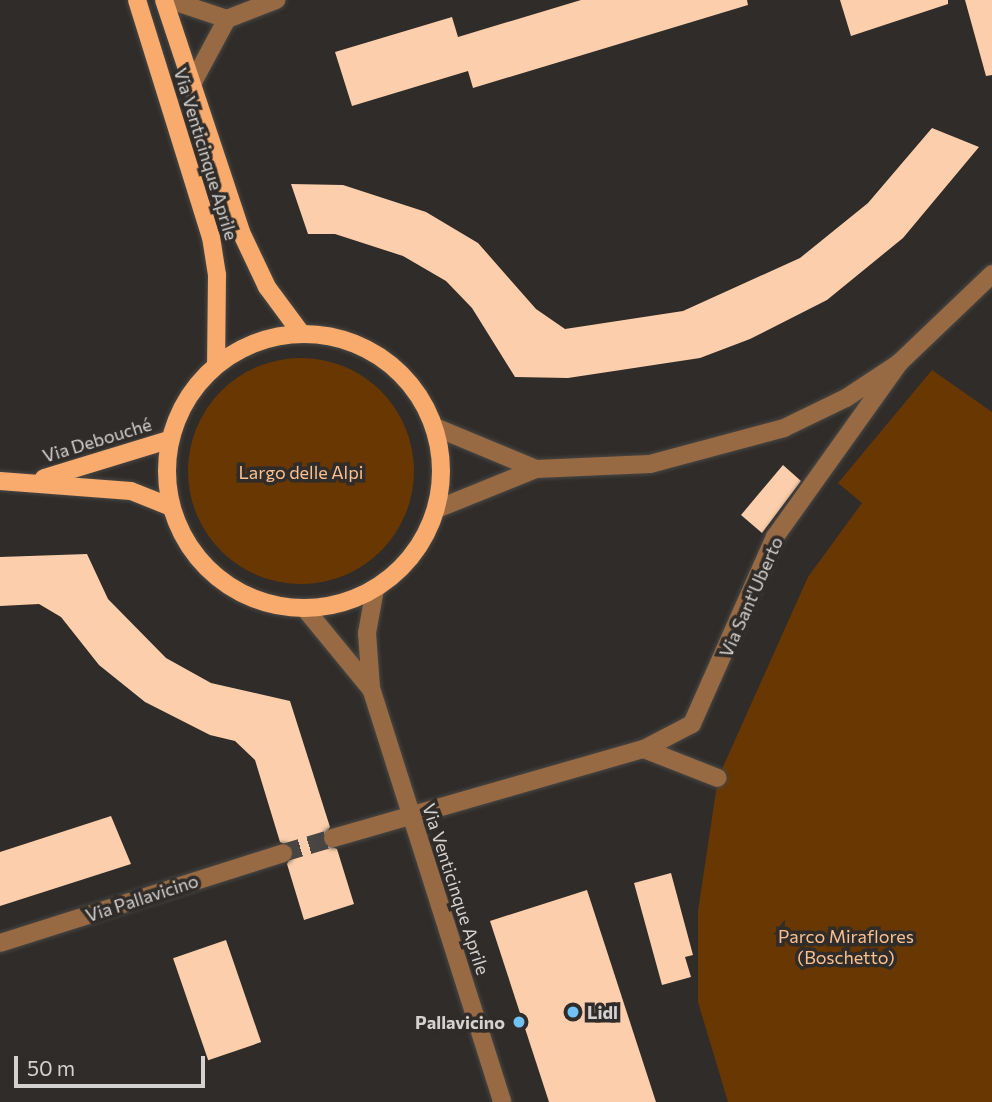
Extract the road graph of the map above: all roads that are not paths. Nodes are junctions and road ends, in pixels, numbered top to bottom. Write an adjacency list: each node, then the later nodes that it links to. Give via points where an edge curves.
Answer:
1 (137, 0): 11 (main road, Via Venticinque Aprile, via 211,237 217,275)
2 (164, 0): 7 (main road, Via Venticinque Aprile)
3 (170, 0): 6 (street)
4 (222, 0): 6 (street)
5 (276, 0): 6 (street)
6 (228, 19): 7 (street, Via Venticinque Aprile)
7 (192, 84): 9 (main road, Via Venticinque Aprile, via 254,264)
8 (992, 274): 10 (street)
9 (301, 333): 11 (main road, via 253,342); 12 (main road, via 340,337 381,356 414,387)
10 (899, 363): 14 (street, via 846,398 784,428 693,456 650,464); 22 (street, Via Sant'Uberto, via 775,537 692,724)
11 (216, 365): 13 (main road, via 191,393)
12 (435, 427): 14 (street); 18 (main road, via 442,468)
13 (168, 440): 15 (main road, Via Debouché); 17 (main road, via 164,461)
14 (536, 469): 18 (street)
15 (38, 480): 16 (main road, Via Debouché); 17 (main road, Via Debouché, via 131,491)
16 (0, 481)
17 (171, 507): 20 (main road, via 189,547 219,580 258,602)
18 (437, 509): 19 (main road, via 418,551)
19 (375, 589): 20 (main road, via 345,604); 21 (street, Via Venticinque Aprile, via 367,633)
20 (306, 610): 21 (street, Via Venticinque Aprile)
21 (371, 688): 24 (street, Via Venticinque Aprile)
22 (644, 749): 23 (street); 24 (street, Via Sant'Uberto)
23 (718, 778)
24 (411, 816): 25 (street); 28 (street, Via Venticinque Aprile)
25 (333, 838)
26 (284, 853): 27 (street, Via Pallavicino)
27 (0, 943)
28 (502, 1102)

